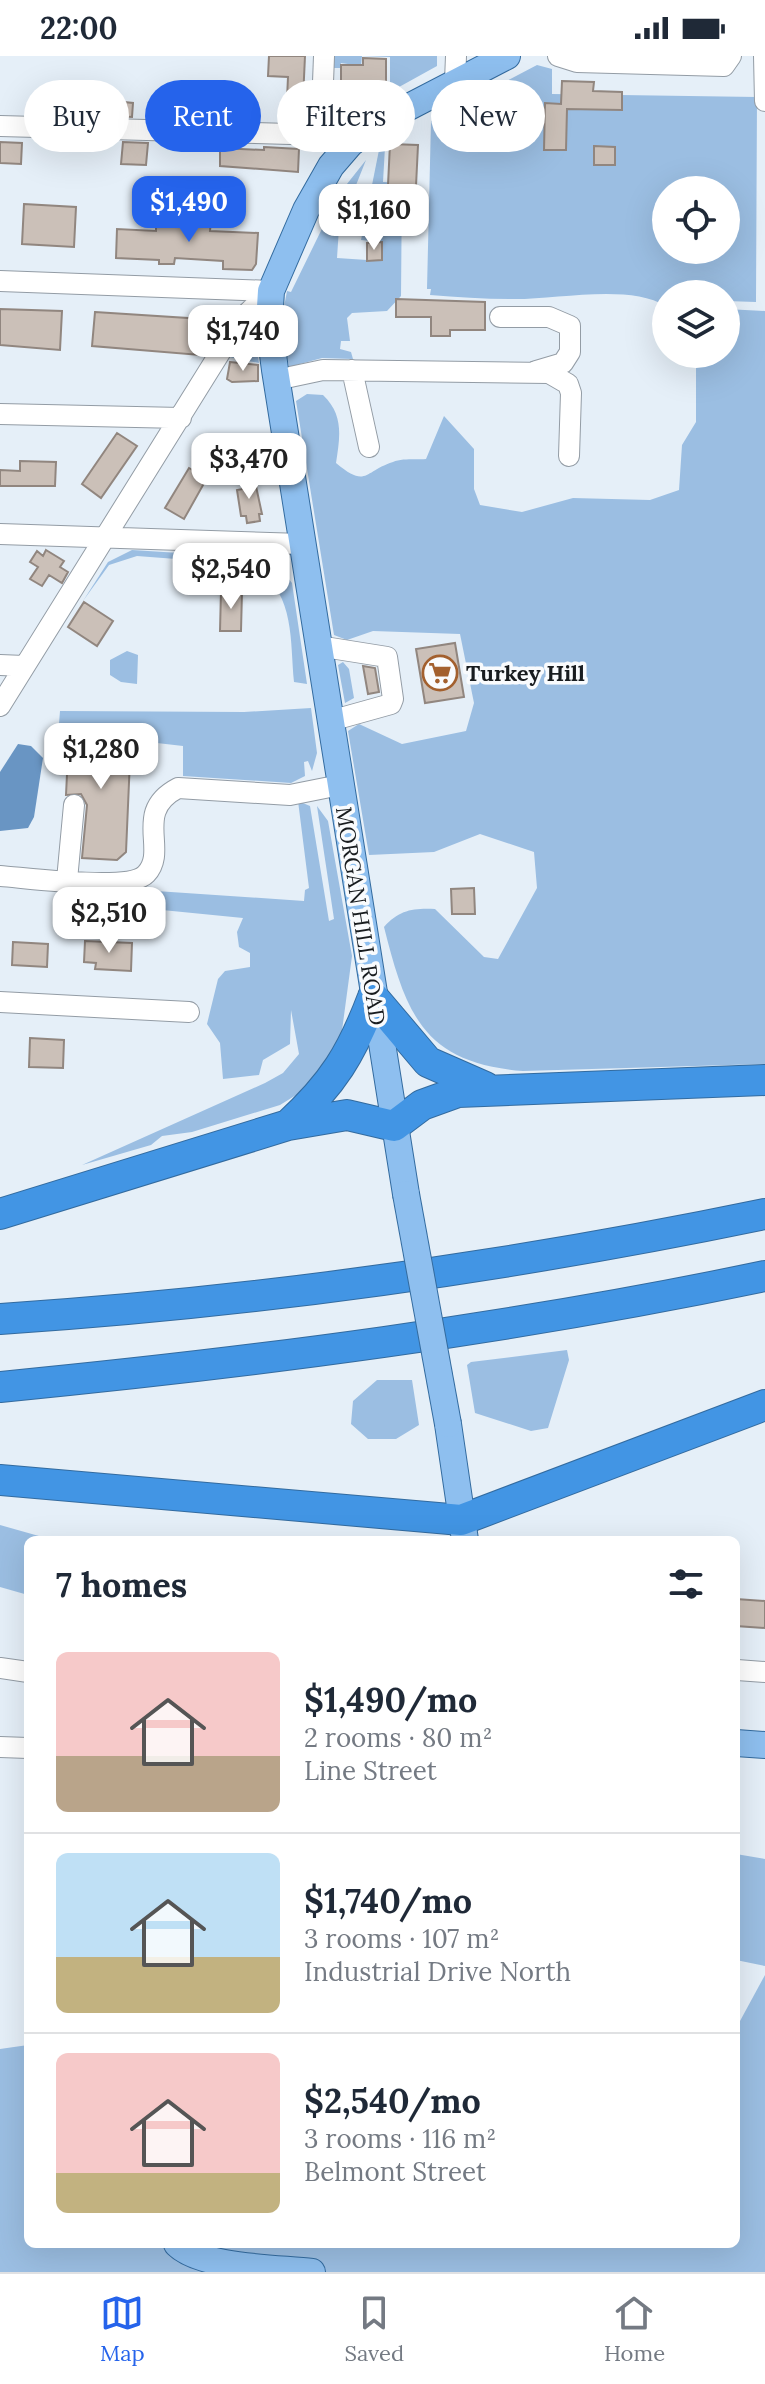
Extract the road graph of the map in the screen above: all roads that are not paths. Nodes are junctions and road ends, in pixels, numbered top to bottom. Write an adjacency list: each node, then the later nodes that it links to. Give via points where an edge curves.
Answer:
1 (324, 56): 7 (street)
2 (507, 56): 6 (main road)
3 (558, 56): 4 (street, via 577,62 724,66)
4 (731, 56)
5 (764, 56): 9 (street)
6 (456, 69): 8 (main road)
7 (323, 80)
8 (415, 97)
9 (765, 101)
10 (0, 126): 11 (street)
11 (277, 134)
12 (344, 152): 14 (main road, via 312,198)
13 (0, 281): 14 (street)
14 (271, 291): 18 (main road, MORGAN HILL ROAD); 20 (street, via 241,319)
15 (500, 317): 17 (street, via 549,317 570,326 570,352 563,363)
16 (352, 370): 17 (street); 18 (street); 21 (street)
17 (536, 371): 22 (street, via 568,384)
18 (276, 380): 25 (main road, MORGAN HILL ROAD)
19 (0, 414): 20 (street)
20 (181, 418): 24 (street)
21 (369, 447)
22 (569, 456)
23 (0, 534): 24 (street)
24 (106, 535): 25 (street); 28 (street)
25 (302, 544): 26 (main road, MORGAN HILL ROAD)
26 (318, 646): 30 (main road, MORGAN HILL ROAD); 30 (street, via 387,657 391,704)
27 (0, 665): 28 (street)
28 (24, 666): 29 (street)
29 (0, 706)
30 (330, 721): 31 (main road, MORGAN HILL ROAD)
31 (340, 785): 34 (street, via 290,795 178,788 162,796 156,807 146,874 127,883); 35 (main road, MORGAN HILL ROAD)
32 (74, 805): 34 (street)
33 (0, 876): 34 (street)
34 (67, 880)
35 (373, 997): 39 (highway, via 432,1065); 40 (highway, via 343,1065); 41 (main road, MORGAN HILL ROAD)
36 (0, 1002): 37 (street)
37 (189, 1012)
38 (765, 1080): 39 (highway)
39 (503, 1090): 41 (highway, via 439,1096)
40 (288, 1125): 41 (highway, via 347,1115); 42 (highway)
41 (394, 1126): 49 (main road, MORGAN HILL ROAD, bridge)
42 (0, 1214)
43 (765, 1214): 45 (highway, via 301,1289)
44 (765, 1276): 46 (highway, via 374,1345)
45 (0, 1319)
46 (0, 1387)
47 (765, 1405): 49 (highway)
48 (0, 1480): 49 (highway)
49 (463, 1530)
50 (0, 1668): 52 (street)
51 (740, 1670): 53 (street)
52 (24, 1671)
53 (765, 1672)
54 (740, 1743): 55 (main road)
55 (765, 1745)
56 (0, 1747): 57 (street)
57 (24, 1748)
58 (182, 2248): 59 (main road, via 208,2259)
59 (312, 2272)

